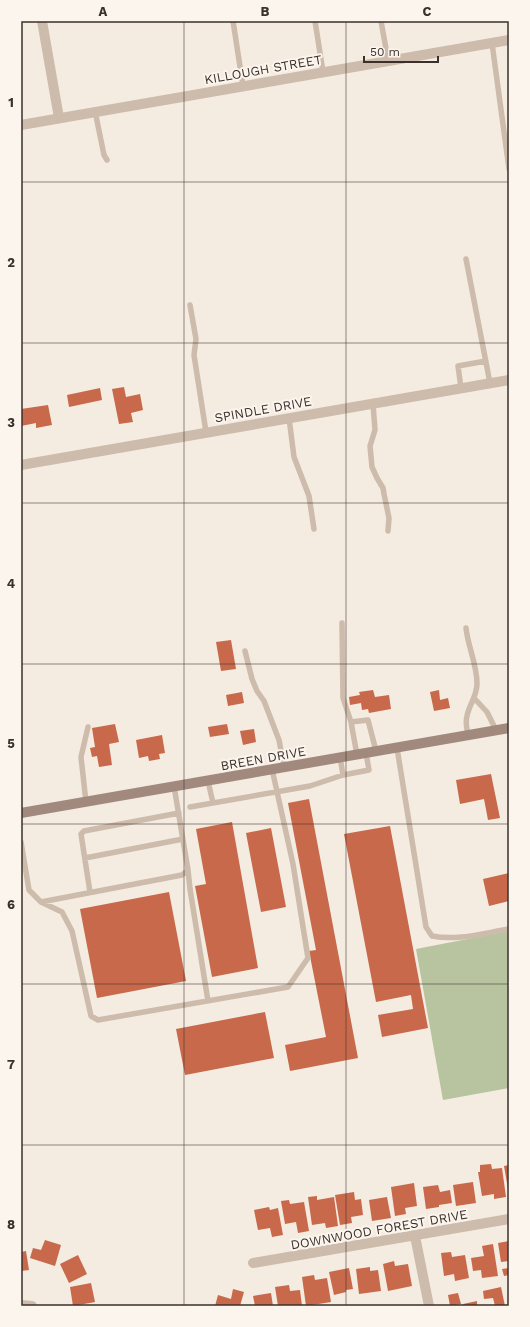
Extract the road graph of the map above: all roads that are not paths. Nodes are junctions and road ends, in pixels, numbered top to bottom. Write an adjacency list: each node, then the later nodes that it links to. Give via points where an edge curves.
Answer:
1 (42, 21): 11 (street)
2 (233, 21): 9 (lane)
3 (315, 21): 8 (lane)
4 (381, 21): 7 (lane)
5 (509, 40): 6 (street, KILLOUGH STREET)
6 (492, 43): 7 (street, KILLOUGH STREET); 14 (lane)
7 (388, 60): 8 (street, KILLOUGH STREET)
8 (323, 72): 9 (street, KILLOUGH STREET)
9 (243, 86): 10 (street, KILLOUGH STREET)
10 (95, 111): 11 (street, KILLOUGH STREET); 13 (lane)
11 (59, 118): 12 (street, KILLOUGH STREET)
12 (21, 124)
13 (107, 160)
14 (509, 169)
15 (466, 259): 17 (lane)
16 (190, 305): 23 (lane, via 196,339 194,355)
17 (486, 361): 19 (lane); 20 (lane, via 458,366)
18 (509, 380): 19 (street, SPINDLE DRIVE)
19 (490, 383): 20 (street, SPINDLE DRIVE)
20 (462, 388): 21 (street, SPINDLE DRIVE)
21 (373, 404): 22 (street, SPINDLE DRIVE); 26 (lane, via 375,430 370,446 372,467 383,488 389,518)
22 (289, 418): 23 (street, SPINDLE DRIVE); 25 (lane, via 294,457 309,496)
23 (206, 432): 24 (street, SPINDLE DRIVE)
24 (21, 465)
25 (314, 528)
26 (388, 531)
27 (342, 623): 31 (lane, via 343,698)
28 (466, 628): 30 (lane, via 477,677)
29 (244, 651): 40 (lane, via 252,679 264,701 279,740)
30 (474, 698): 34 (lane, via 487,712); 35 (lane, via 467,716)
31 (351, 722): 37 (lane, via 368,720); 38 (lane)
32 (88, 727): 46 (lane, via 80,757)
33 (509, 728): 34 (street, BREEN DRIVE)
34 (496, 730): 35 (street, BREEN DRIVE)
35 (468, 735): 36 (street, BREEN DRIVE)
36 (397, 748): 37 (street, BREEN DRIVE); 57 (lane, via 426,927 432,936 444,939)
37 (376, 751): 38 (street, BREEN DRIVE)
38 (361, 754): 39 (street, BREEN DRIVE); 42 (lane, via 368,770)
39 (340, 758): 40 (street, BREEN DRIVE); 42 (lane)
40 (284, 767): 41 (street, BREEN DRIVE)
41 (272, 769): 43 (street, BREEN DRIVE); 45 (lane)
42 (343, 775): 45 (lane, via 310,786)
43 (208, 781): 44 (street, BREEN DRIVE); 47 (lane)
44 (174, 786): 46 (street, BREEN DRIVE); 50 (lane)
45 (277, 792): 47 (lane); 58 (lane, via 293,864 308,958 288,987)
46 (86, 802): 49 (street, BREEN DRIVE)
47 (213, 803): 48 (lane)
48 (190, 807)
49 (21, 813)
50 (179, 813): 51 (lane); 53 (lane, via 84,831 81,834)
51 (183, 839): 53 (lane); 54 (lane)
52 (21, 842): 56 (lane, via 29,890)
53 (85, 858): 55 (lane)
54 (188, 870): 55 (lane, via 182,875); 58 (lane)
55 (90, 892): 56 (lane)
56 (41, 902): 58 (lane, via 62,912 72,931 91,1016 98,1020)
57 (509, 929)
58 (208, 1001)
59 (509, 1219): 60 (street, DOWNWOOD FOREST DRIVE)
60 (415, 1236): 61 (street, DOWNWOOD FOREST DRIVE); 64 (street)
61 (253, 1263)
62 (21, 1305): 63 (street)
63 (32, 1306)
64 (429, 1306)

